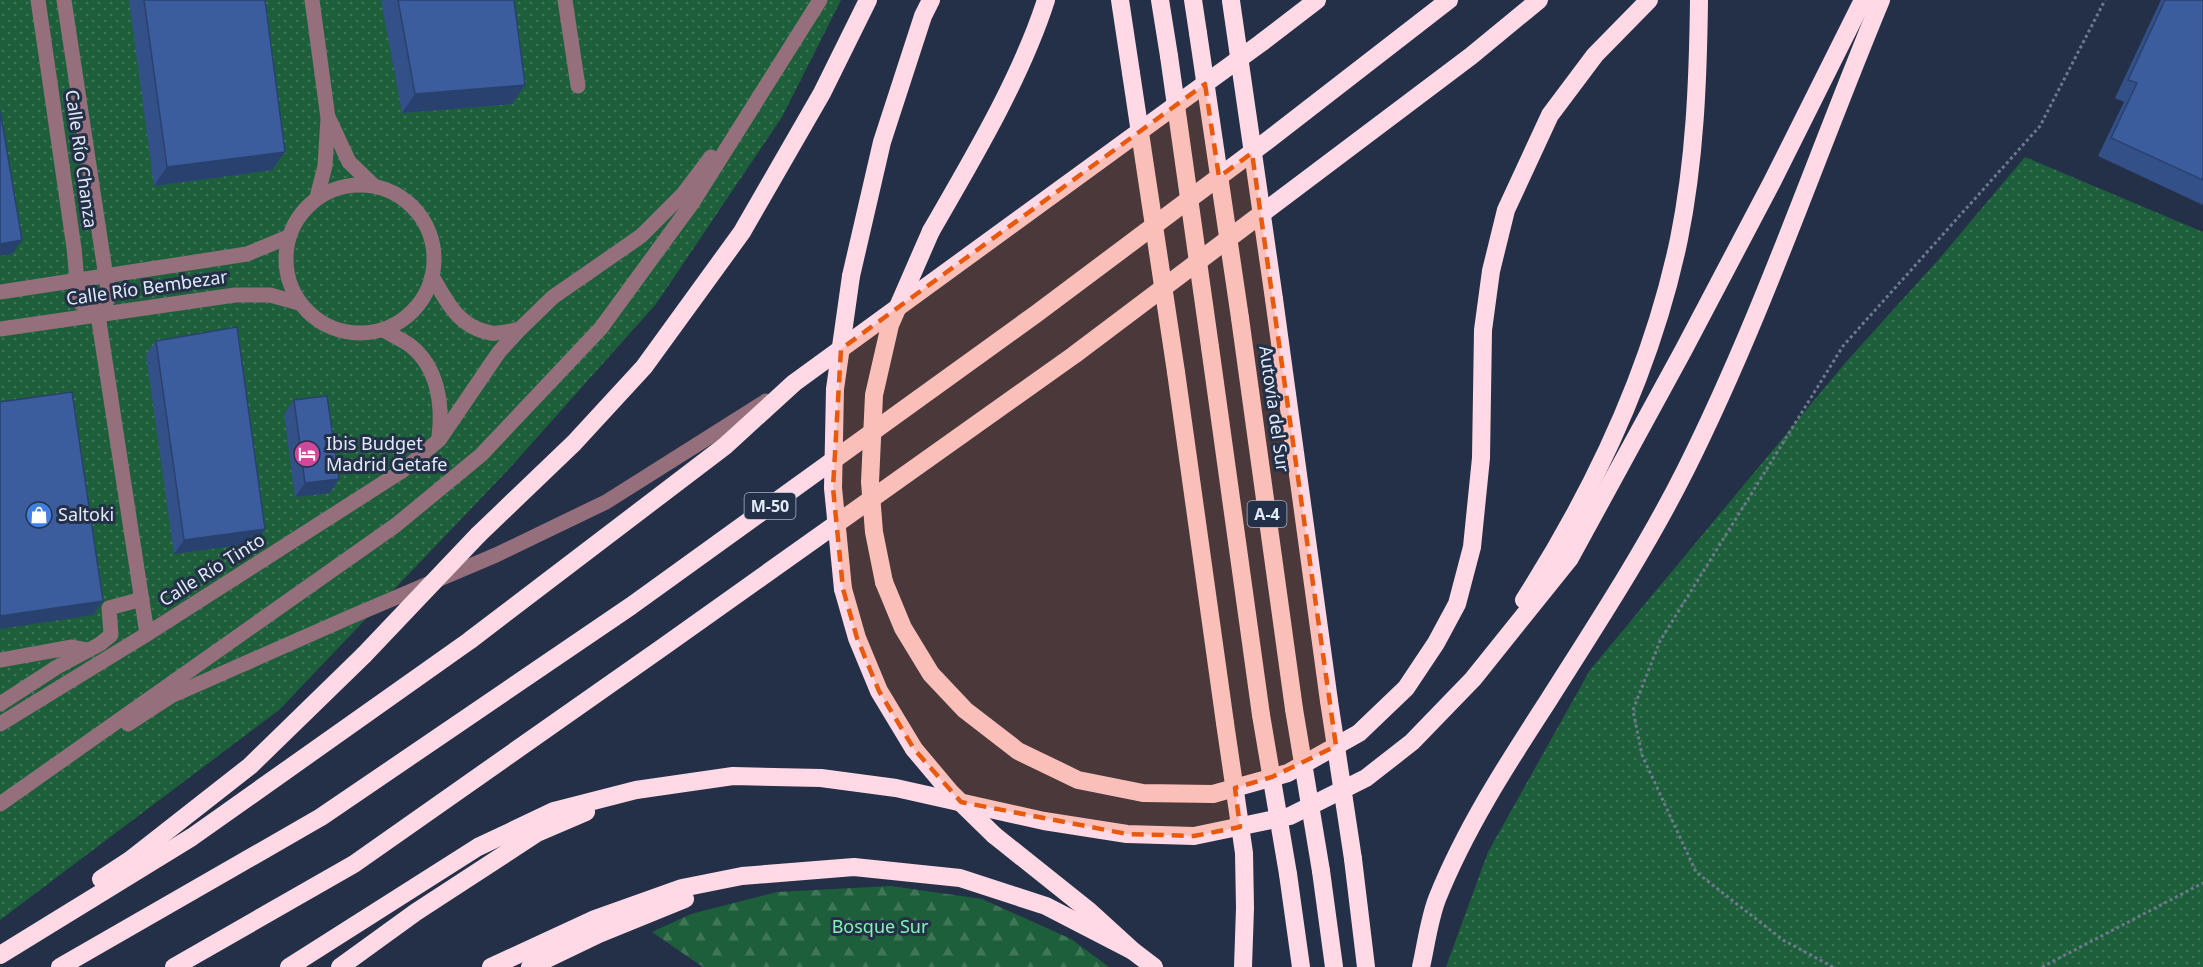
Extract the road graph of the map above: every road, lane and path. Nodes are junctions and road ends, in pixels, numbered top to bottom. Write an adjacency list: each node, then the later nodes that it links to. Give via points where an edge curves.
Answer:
1 (38, 0): 31 (street, Calle Río Chanza)
2 (64, 0): 30 (street, Calle Río Chanza)
3 (312, 0): 25 (street)
4 (565, 0): 24 (street)
5 (820, 0): 23 (street)
6 (868, 0): 53 (highway, bridge, via 822,93 735,241 644,367 574,443 250,766 130,860)
7 (931, 0): 54 (highway, bridge, via 882,142 851,276 836,389 833,488 843,590 879,691 914,749 994,836)
8 (1046, 0): 17 (highway, bridge, via 1016,74 931,231 890,325 874,395 870,482 884,582 903,628 931,674 965,710 1018,751 1078,780 1143,793 1213,794 1288,773 1359,732 1407,688 1436,643 1457,604 1472,547 1481,458 1484,330 1491,270 1506,210 1550,115 1595,55)
9 (1120, 0): 63 (highway, bridge, via 1244,853)
10 (1160, 0): 64 (highway, A-4, bridge, via 1261,715)
11 (1192, 0): 65 (highway, Autovía del Sur / A-4, bridge)
12 (1231, 0): 66 (highway, bridge)
13 (1317, 0): 22 (highway)
14 (1322, 0): 22 (highway)
15 (1449, 0): 56 (highway, M-50, via 1036,314 631,606 321,817)
16 (1539, 0): 57 (highway, via 1471,56 1074,355 682,633 354,864)
17 (1649, 0)
18 (1700, 0): 45 (highway, via 1697,99 1679,239 1640,376 1602,463 1556,551)
19 (1863, 0): 45 (highway, via 1728,267 1570,558)
20 (1881, 0): 67 (highway, via 1772,276 1686,470 1630,571 1508,763 1462,846 1436,901)
21 (2105, 0): 68 (path, via 2040,126 1843,346 1660,641 1633,710 1642,755 1696,872 1783,940)
22 (1261, 43): 38 (highway)
23 (774, 73): 36 (street, Calle Río Tinto, via 683,194 641,236 553,297); 50 (street, via 693,202 601,328 481,455 396,525)
24 (578, 86)
25 (328, 118): 26 (street, via 350,162); 27 (street, via 325,166)
26 (373, 185): 27 (street, via 336,188); 29 (street, via 393,191 422,218 435,258)
27 (317, 197): 28 (street, via 299,214)
28 (288, 237): 30 (street, Calle Río Bembezar, via 247,254); 33 (street, via 285,260 289,283)
29 (432, 276): 36 (street, via 450,308 469,327 493,334); 37 (street, via 426,294 414,310)
30 (106, 277): 31 (street, Calle Río Bembezar); 34 (street, Calle Río Chanza, via 109,297)
31 (77, 280): 32 (street, Calle Río Bembezar); 34 (street, Calle Río Chanza, via 79,302)
32 (0, 292)
33 (299, 303): 34 (street, Calle Río Bembezar, via 270,295 235,294); 37 (street, via 335,329 360,333)
34 (98, 315): 35 (street, Calle Río Bembezar); 40 (street, Calle Río Chanza)
35 (0, 329)
36 (520, 329): 39 (street, Calle Río Tinto, via 499,352)
37 (383, 330): 39 (street, via 411,346 430,368 438,393)
38 (794, 383): 50 (street, via 606,502 496,555 171,696); 55 (highway, via 725,446 469,641 192,837)
39 (439, 440): 41 (street, Calle Río Tinto, via 402,471)
40 (142, 599): 41 (street, Calle Río Chanza); 42 (street, via 109,608 111,635)
41 (147, 634): 46 (street, Calle Río Tinto)
42 (88, 650): 43 (street, via 72,647); 44 (street)
43 (0, 660)
44 (57, 667): 46 (street); 47 (street)
45 (1473, 679): 49 (highway, via 1412,742 1366,778 1290,816 1194,836 1127,834 896,788 821,778 733,776)
46 (66, 684): 48 (street, Calle Río Tinto)
47 (0, 704)
48 (0, 724)
49 (636, 790): 58 (highway, via 554,811 478,847); 59 (highway, via 537,833)
50 (0, 804)
51 (742, 876): 54 (highway, via 854,867 960,878 1046,906); 60 (highway, via 682,888 595,918); 61 (highway, via 599,934)
52 (2203, 883): 69 (path)
53 (0, 948)
54 (1133, 951): 62 (highway)
55 (0, 955)
56 (60, 967)
57 (174, 967)
58 (289, 967)
59 (340, 967)
60 (490, 967)
61 (530, 967)
62 (1154, 967)
63 (1243, 967)
64 (1301, 967)
65 (1334, 967)
66 (1366, 967)
67 (1420, 967)
68 (1833, 967)
69 (2042, 967)

